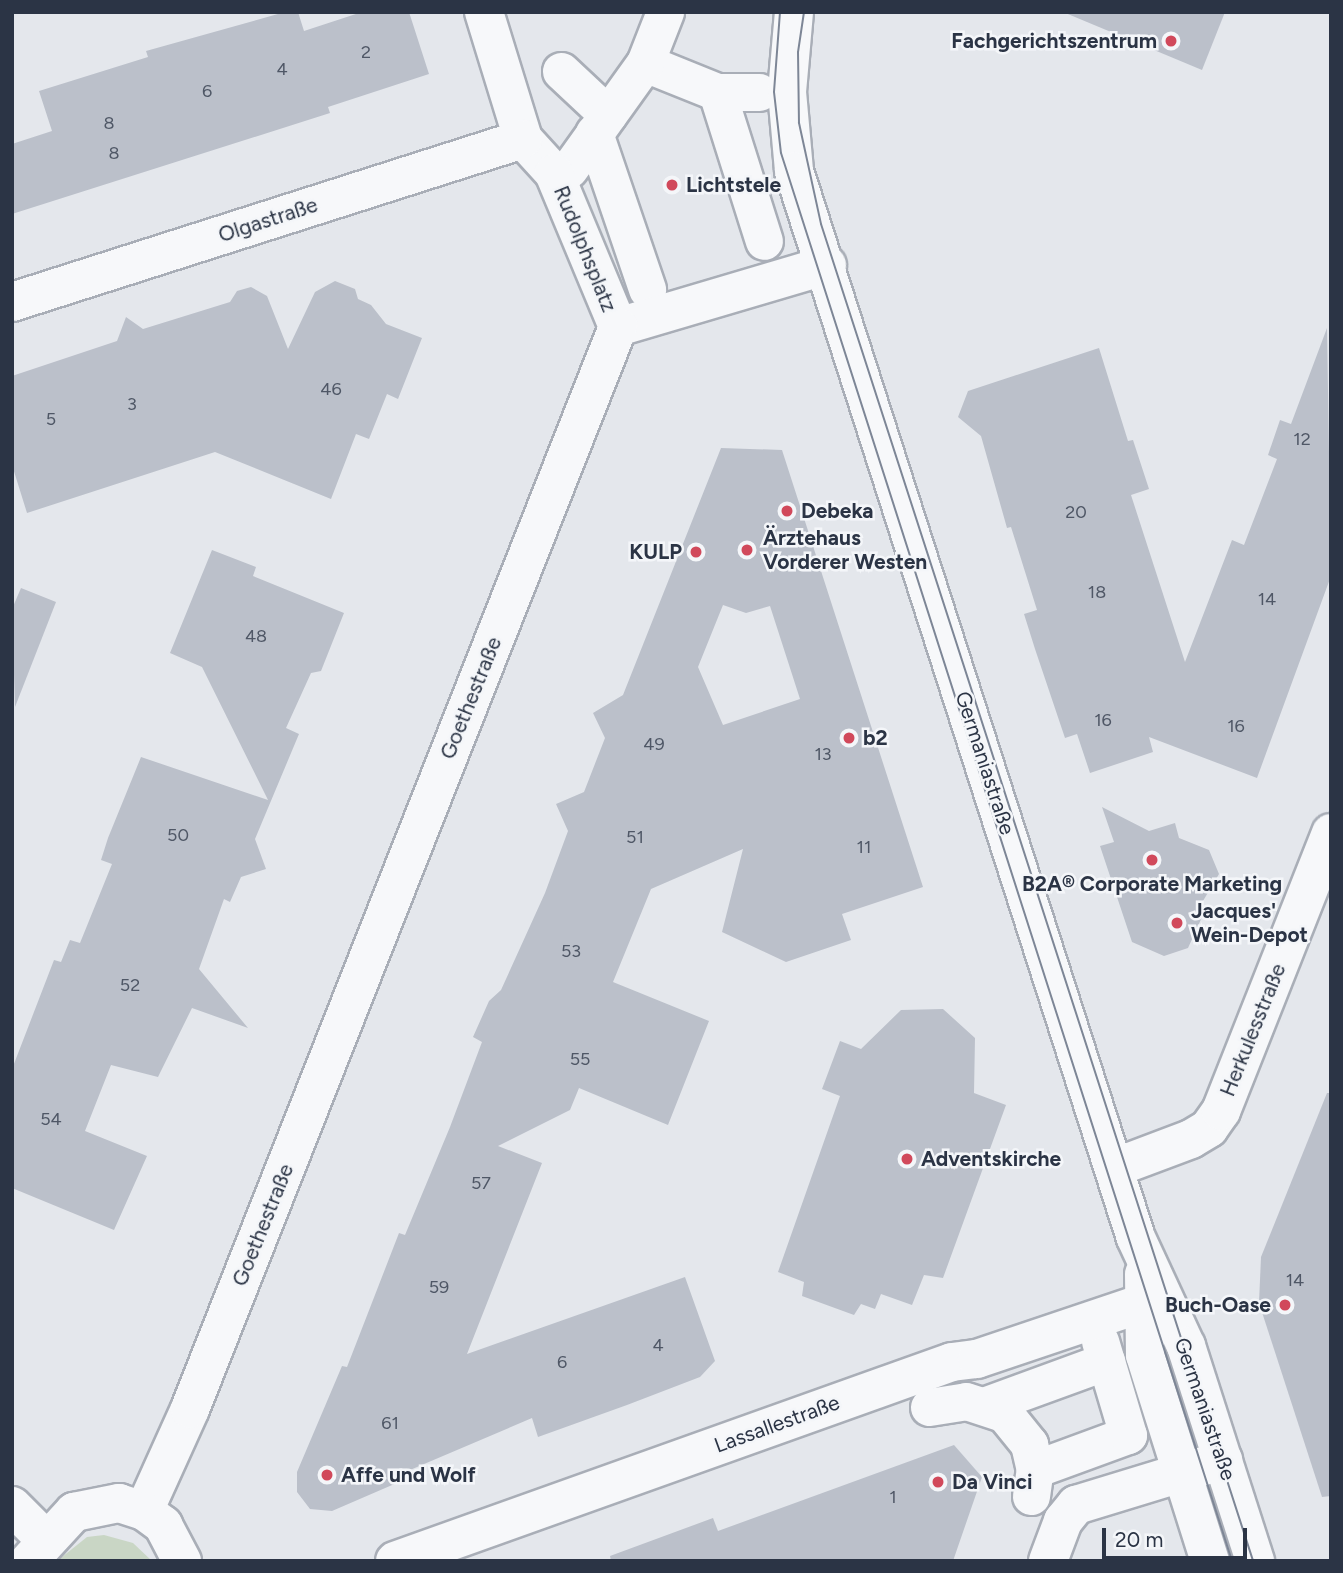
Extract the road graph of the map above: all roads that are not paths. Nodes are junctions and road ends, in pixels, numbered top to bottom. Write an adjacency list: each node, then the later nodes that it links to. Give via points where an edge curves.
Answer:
1 (484, 12): 9 (street)
2 (665, 12): 4 (street)
3 (794, 12): 13 (street, via 787,92 794,171)
4 (645, 64): 6 (street); 8 (street)
5 (561, 71): 8 (street)
6 (718, 92): 7 (street); 10 (street); 12 (street)
7 (759, 92)
8 (601, 124): 11 (street); 14 (street)
9 (523, 139): 15 (street, Olgastraße); 16 (street, Rudolphsplatz, via 554,173)
10 (759, 152)
11 (569, 169)
12 (764, 241)
13 (827, 265): 16 (street); 18 (street, Germaniastraße)
14 (632, 273)
15 (12, 302)
16 (618, 327): 25 (street, Goethestraße, via 195,1398)
17 (1331, 833): 18 (street, Herkulesstraße, via 1221,1111 1209,1128 1191,1139)
18 (1114, 1168): 19 (street, Germaniastraße)
19 (1153, 1300): 22 (street, Germaniastraße, via 1186,1346); 23 (street, Germaniastraße, via 1145,1355); 28 (street, Lassallestraße, via 977,1359 952,1362)
20 (986, 1405): 20 (street, via 1004,1413 1029,1444 1033,1483 1132,1447 1103,1351); 21 (street, via 966,1401)
21 (929, 1407)
22 (1223, 1460): 23 (street); 31 (street, Germaniastraße)
23 (1183, 1472): 29 (street, via 1076,1505 1063,1521); 30 (street, Germaniastraße)
24 (12, 1506): 26 (street)
25 (144, 1511): 26 (street, via 119,1503 74,1512); 27 (street, via 163,1525)
26 (37, 1550)
27 (182, 1561)
28 (396, 1561)
29 (1048, 1561)
30 (1210, 1561)
31 (1255, 1561)

